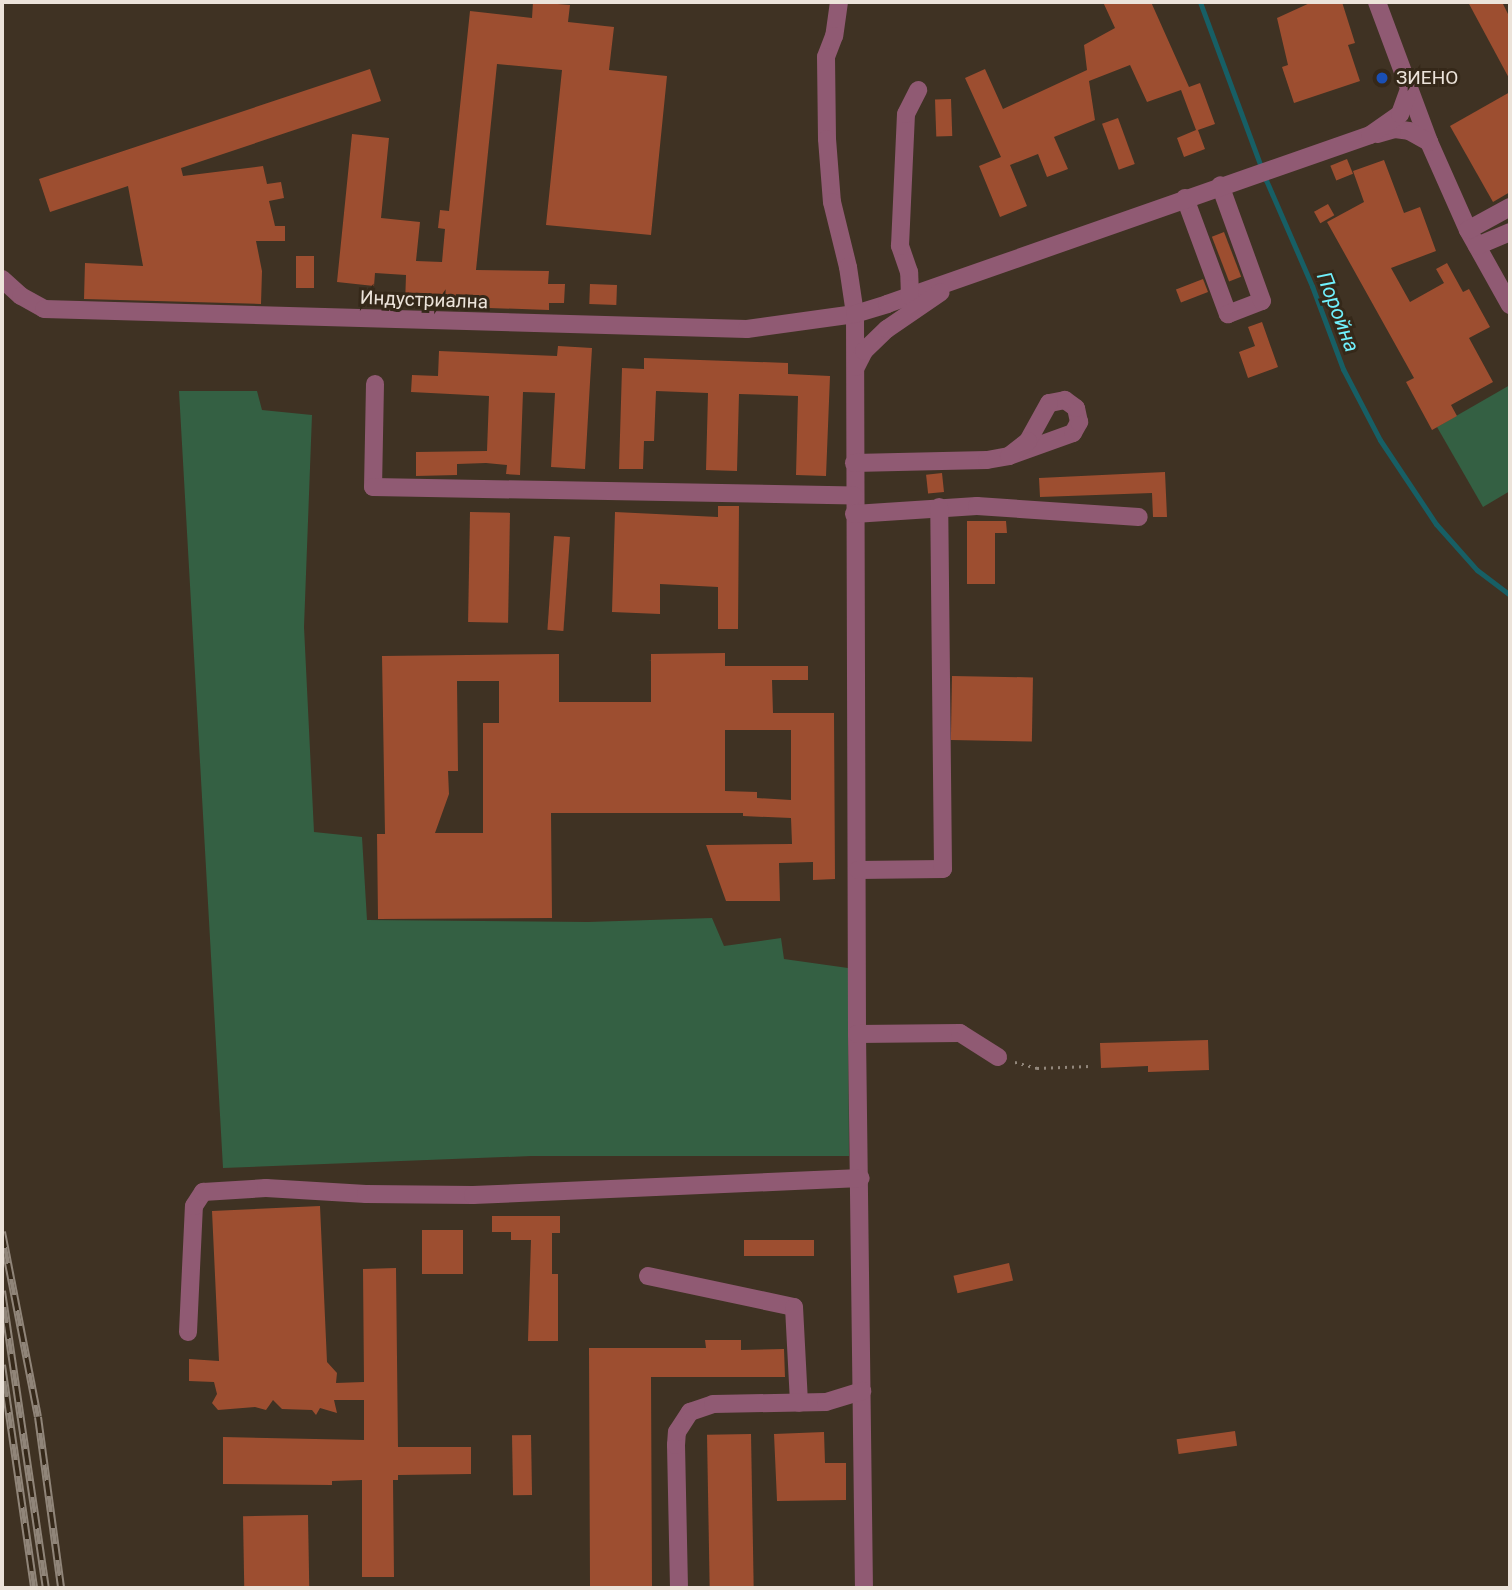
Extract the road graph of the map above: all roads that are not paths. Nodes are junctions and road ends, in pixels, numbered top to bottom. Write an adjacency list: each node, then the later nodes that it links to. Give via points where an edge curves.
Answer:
1 (839, 2): 16 (street, via 826,57 828,152 832,202)
2 (1377, 2): 4 (street)
3 (918, 90): 14 (street, via 906,114 900,246)
4 (1408, 92): 5 (street, via 1400,114); 6 (street)
5 (1370, 135): 6 (street, via 1409,131); 7 (street)
6 (1429, 142): 11 (street)
7 (1220, 185): 8 (street); 8 (street, via 1262,301 1228,314)
8 (1185, 198): 12 (street)
9 (1510, 207): 11 (street)
10 (1510, 232): 11 (street)
11 (1473, 238): 15 (street)
12 (963, 277): 14 (street, Индустриална); 17 (street, via 887,329 864,351)
13 (2, 279): 16 (street, Индустриална, via 44,309 747,329)
14 (911, 296): 16 (street, Индустриална)
15 (1510, 306)
16 (855, 314): 17 (street)
17 (855, 370): 20 (street)
18 (375, 384): 21 (street, via 373,487)
19 (1009, 456): 20 (street)
20 (854, 463): 21 (street)
21 (854, 504): 22 (street); 24 (street)
22 (939, 507): 23 (street, via 1051,509); 24 (street, via 943,869)
23 (1139, 517)
24 (858, 870): 25 (street)
25 (857, 1034): 26 (street, via 960,1033); 27 (street)
26 (998, 1057)
27 (861, 1178): 29 (street, via 473,1195 265,1188 203,1192 194,1206); 30 (street)
28 (648, 1276): 31 (street, via 794,1307)
29 (188, 1332)
30 (863, 1391): 31 (street, via 826,1402); 33 (street)
31 (799, 1402): 32 (street, via 713,1404 701,1406 682,1421 676,1445)
32 (679, 1588)
33 (864, 1588)

